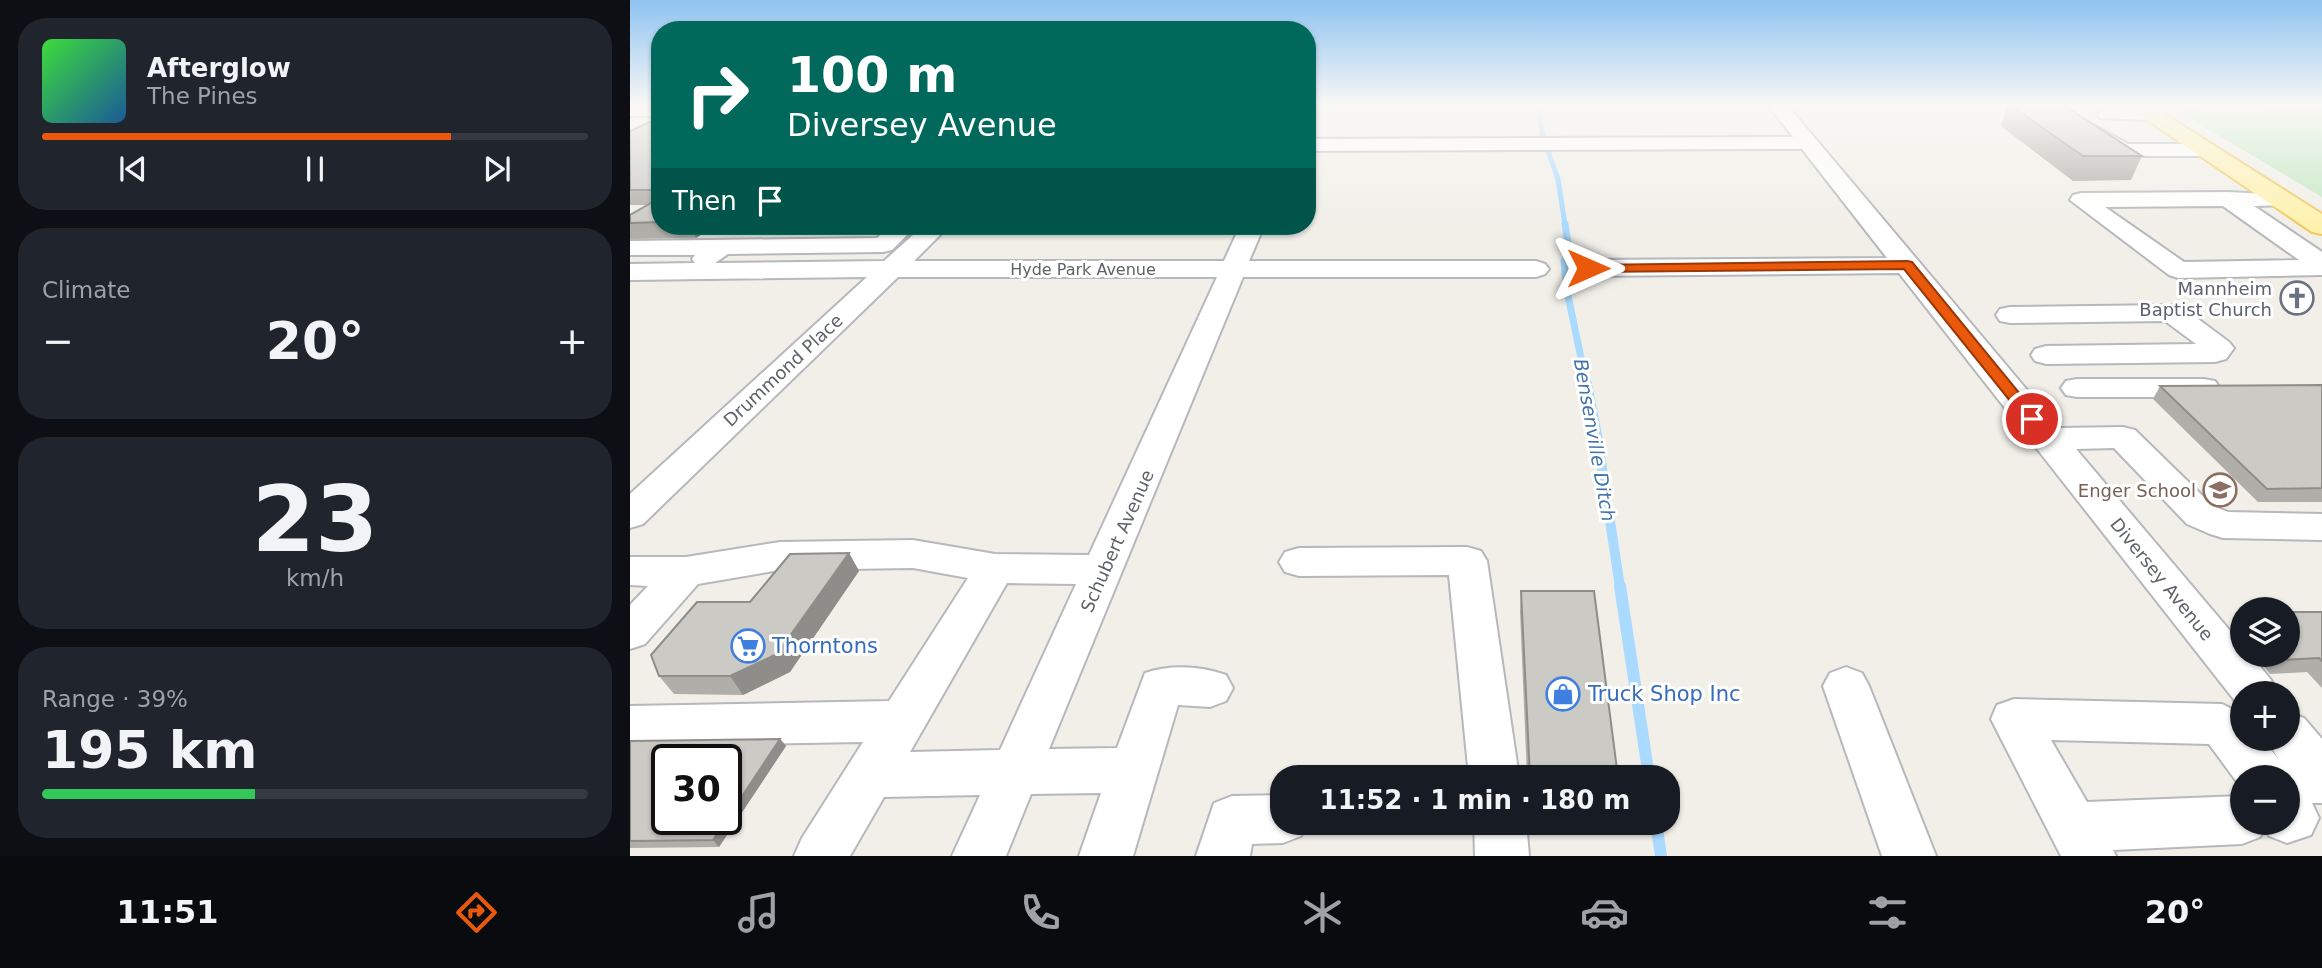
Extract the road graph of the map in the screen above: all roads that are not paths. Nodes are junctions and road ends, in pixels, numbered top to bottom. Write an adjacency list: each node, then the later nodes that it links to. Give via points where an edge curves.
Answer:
1 (1810, 145): 17 (street, Diversey Avenue)
2 (2116, 145): 4 (street)
3 (2197, 145): 5 (main road)
4 (2124, 150): 5 (street); 6 (street)
5 (2205, 150): 8 (main road)
6 (2166, 178)
7 (2228, 199): 8 (street); 9 (street); 18 (street, via 2081,200 2178,270)
8 (2282, 200): 10 (main road)
9 (2260, 221): 10 (street); 18 (street)
10 (2320, 224)
11 (727, 235): 15 (street)
12 (895, 235): 15 (street, via 883,245)
13 (927, 235): 20 (street, Drummond Place)
14 (1248, 235): 22 (street, Schubert Avenue)
15 (714, 247): 16 (street); 24 (street)
16 (630, 248)
17 (1907, 265): 19 (street); 29 (street, Diversey Avenue)
18 (2322, 265)
19 (1588, 268)
20 (891, 269): 22 (street, Hyde Park Avenue); 24 (street, Hyde Park Avenue); 30 (street, Drummond Place)
21 (1536, 269): 22 (street, Hyde Park Avenue)
22 (1234, 270): 35 (street, Schubert Avenue)
23 (630, 271): 24 (street, Hyde Park Avenue)
24 (689, 271)
25 (2046, 355): 25 (street, via 2010,316 2172,313 2219,348 2215,353); 27 (street)
26 (2227, 387): 27 (street)
27 (2077, 388): 28 (street)
28 (2123, 437): 29 (street); 31 (street, via 2200,515 2211,520 2223,525)
29 (2049, 439): 38 (street, Diversey Avenue)
30 (630, 514)
31 (2322, 527)
32 (1299, 562): 44 (street, via 1467,561)
33 (995, 568): 35 (street); 36 (street, via 913,554 780,556); 41 (street)
34 (630, 570): 36 (street)
35 (1104, 570): 47 (street, Schubert Avenue)
36 (686, 572): 37 (street)
37 (630, 632)
38 (2245, 681)
39 (1846, 686): 61 (street)
40 (1210, 688): 46 (street, via 1161,687)
41 (903, 721): 42 (street); 48 (street)
42 (630, 726)
43 (2300, 748): 49 (street)
44 (1492, 765)
45 (2253, 765): 55 (street, via 2222,724 2014,719)
46 (1135, 770): 47 (street); 58 (street)
47 (1017, 771): 48 (street); 57 (street, Schubert Avenue)
48 (870, 775): 56 (street)
49 (2322, 775)
50 (2300, 780): 51 (street)
51 (2322, 780)
52 (1270, 819): 59 (street, via 1232,820)
53 (2230, 822): 55 (street)
54 (1501, 835): 60 (street)
55 (2081, 842)
56 (821, 856)
57 (979, 856)
58 (1106, 856)
59 (1223, 856)
60 (1502, 856)
61 (1909, 856)

